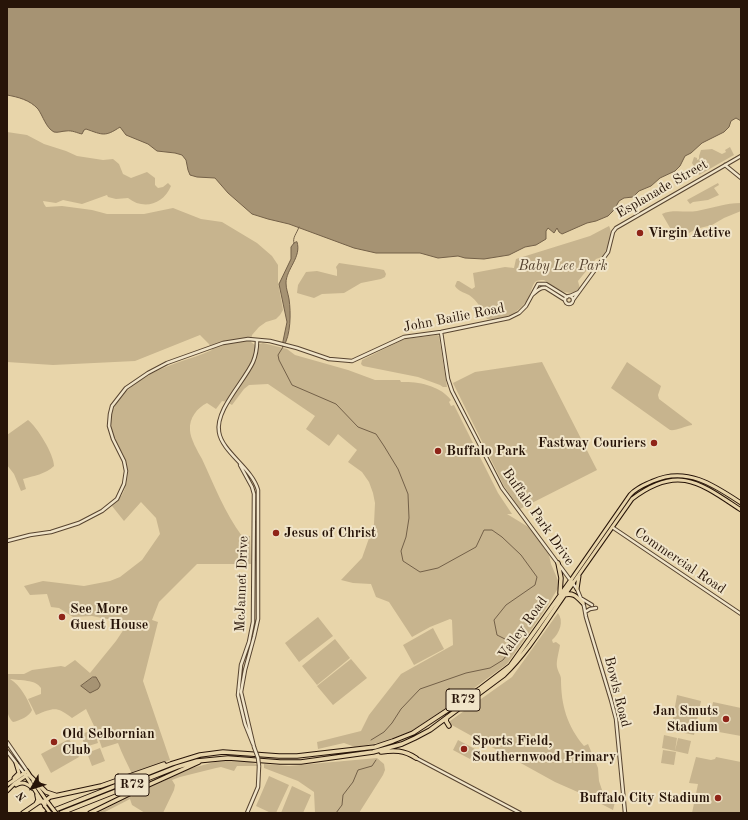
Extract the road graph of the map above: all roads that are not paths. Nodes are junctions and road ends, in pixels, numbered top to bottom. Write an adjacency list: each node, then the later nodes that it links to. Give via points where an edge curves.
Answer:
1 (741, 156): 2 (street, Esplanade Street)
2 (736, 159): 3 (street, Esplanade Street); 4 (street)
3 (726, 164): 4 (street); 6 (street, Esplanade Street, via 621,224 613,232 608,252)
4 (729, 168): 5 (street)
5 (741, 178)
6 (580, 292): 8 (street); 10 (street)
7 (532, 295): 8 (street, John Bailie Road, via 538,284 546,284); 9 (street, via 542,287); 11 (street, John Bailie Road, via 523,309 509,318)
8 (568, 296): 9 (street); 10 (street)
9 (565, 300): 10 (street, via 570,304)
10 (573, 300)
11 (441, 332): 12 (street, John Bailie Road, via 404,337 352,361 329,359 279,343); 17 (street, Buffalo Park Drive, via 452,391 502,488)
12 (257, 341): 16 (street, John Bailie Road, via 232,341 186,356 155,369 126,388 112,406 109,426 125,466 124,484 117,499 102,511 79,523 57,531); 27 (street, McJannet Drive, via 252,363 223,410 218,423 221,439 247,470 258,490 258,619)
13 (741, 503): 15 (main road, R72, via 702,479 685,475 663,477 635,489)
14 (741, 510): 15 (main road, R72, via 692,481 676,480 645,488 632,499)
15 (610, 526): 18 (main road, R72); 19 (main road, R72); 26 (street, Commercial Road)
16 (7, 541)
17 (558, 563): 19 (street, Buffalo Park Drive); 21 (highway)
18 (579, 574): 19 (main road, R72); 20 (main road)
19 (572, 582): 20 (street, Bowls Road); 21 (highway, Valley Road / R72)
20 (577, 589): 22 (street, Bowls Road)
21 (562, 596): 22 (highway, via 575,595); 28 (highway, Valley Road / R72, via 512,668); 32 (highway, Valley Road / R72, via 510,666)
22 (582, 601): 23 (street); 25 (street, Bowls Road)
23 (592, 606)
24 (596, 608): 25 (street)
25 (585, 612): 57 (street, Bowls Road, via 616,719)
26 (741, 614)
27 (240, 687): 30 (street, McJannet Drive); 33 (street, McJannet Drive, via 238,695)
28 (447, 717): 29 (highway, Valley Road / R72); 31 (highway, via 446,722)
29 (441, 721): 32 (highway, via 435,720); 37 (highway, Valley Road / R72, via 407,742)
30 (249, 724): 33 (street); 35 (street, McJannet Drive)
31 (449, 726)
32 (418, 729): 41 (highway, Valley Road / R72, via 375,747 279,756 223,752 200,755)
33 (248, 732): 35 (street, McJannet Drive)
34 (7, 742): 42 (street)
35 (254, 747): 55 (street, bridge, via 259,766 258,787)
36 (7, 751): 40 (street)
37 (373, 752): 38 (highway, via 400,751); 39 (highway, Valley Road / R72, via 289,762 228,758)
38 (416, 758): 56 (street)
39 (203, 760): 53 (highway, R72, via 184,765); 54 (highway)
40 (16, 763): 42 (street); 43 (main road, via 19,772)
41 (171, 764): 47 (highway, via 166,763 101,786); 51 (highway, R72)
42 (26, 774): 43 (main road); 44 (main road); 46 (main road); 47 (highway, via 46,792); 48 (main road)
43 (7, 785)
44 (13, 787): 45 (main road); 46 (main road, via 24,783)
45 (7, 791)
46 (36, 794): 48 (main road); 49 (highway, via 38,800)
47 (61, 795): 48 (highway, via 53,796)
48 (46, 802): 49 (highway); 51 (main road, bridge); 52 (main road, bridge)
49 (33, 806): 50 (highway)
50 (23, 813)
51 (49, 813)
52 (56, 813)
53 (62, 813)
54 (90, 813)
55 (247, 813)
56 (520, 813)
57 (624, 813)

